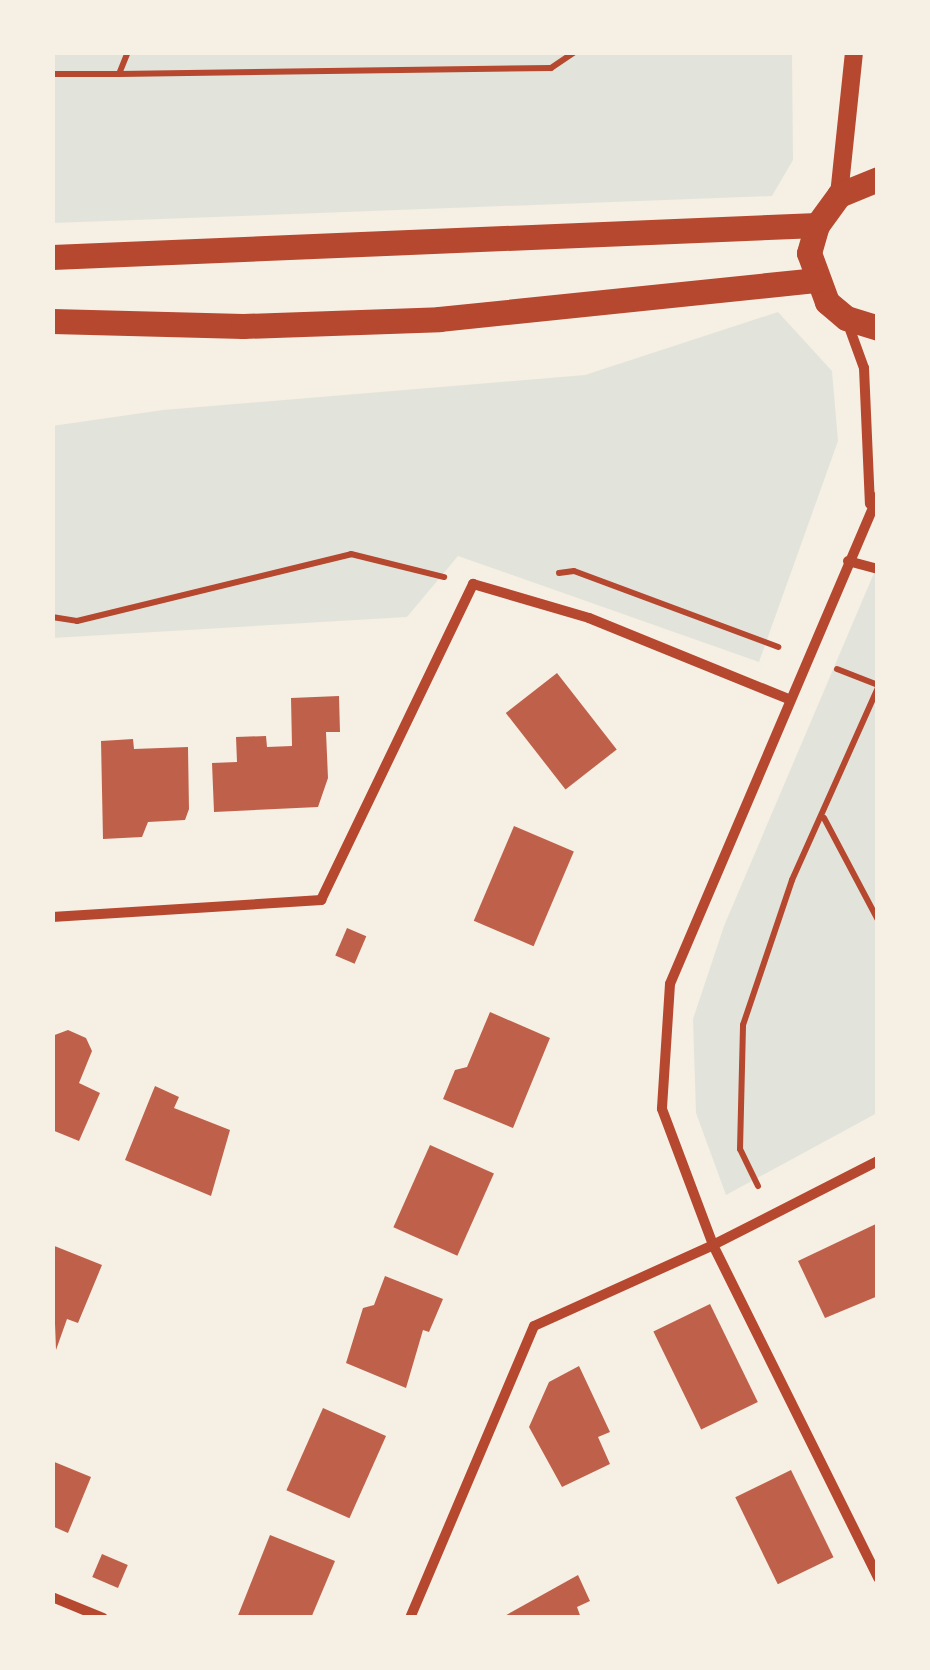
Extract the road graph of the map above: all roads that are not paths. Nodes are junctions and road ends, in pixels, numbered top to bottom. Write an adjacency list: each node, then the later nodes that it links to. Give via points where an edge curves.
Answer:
1 (854, 52): 3 (street)
2 (878, 180): 3 (main road)
3 (839, 194): 4 (main road)
4 (817, 225): 5 (main road); 6 (main road, via 809,253)
5 (52, 258)
6 (814, 280): 7 (main road); 8 (main road, via 439,320)
7 (846, 318): 9 (main road); 10 (street, via 864,368)
8 (52, 322)
9 (878, 328)
10 (874, 500): 11 (street)
11 (848, 561): 12 (street); 13 (street)
12 (878, 569)
13 (788, 700): 14 (street, via 589,618 474,584 320,900); 16 (street, via 670,984 662,1110)
14 (52, 917)
15 (878, 1160): 16 (street)
16 (713, 1245): 17 (street); 20 (street, via 534,1326)
17 (878, 1578)
18 (52, 1596): 19 (street)
19 (103, 1618)
20 (410, 1618)

